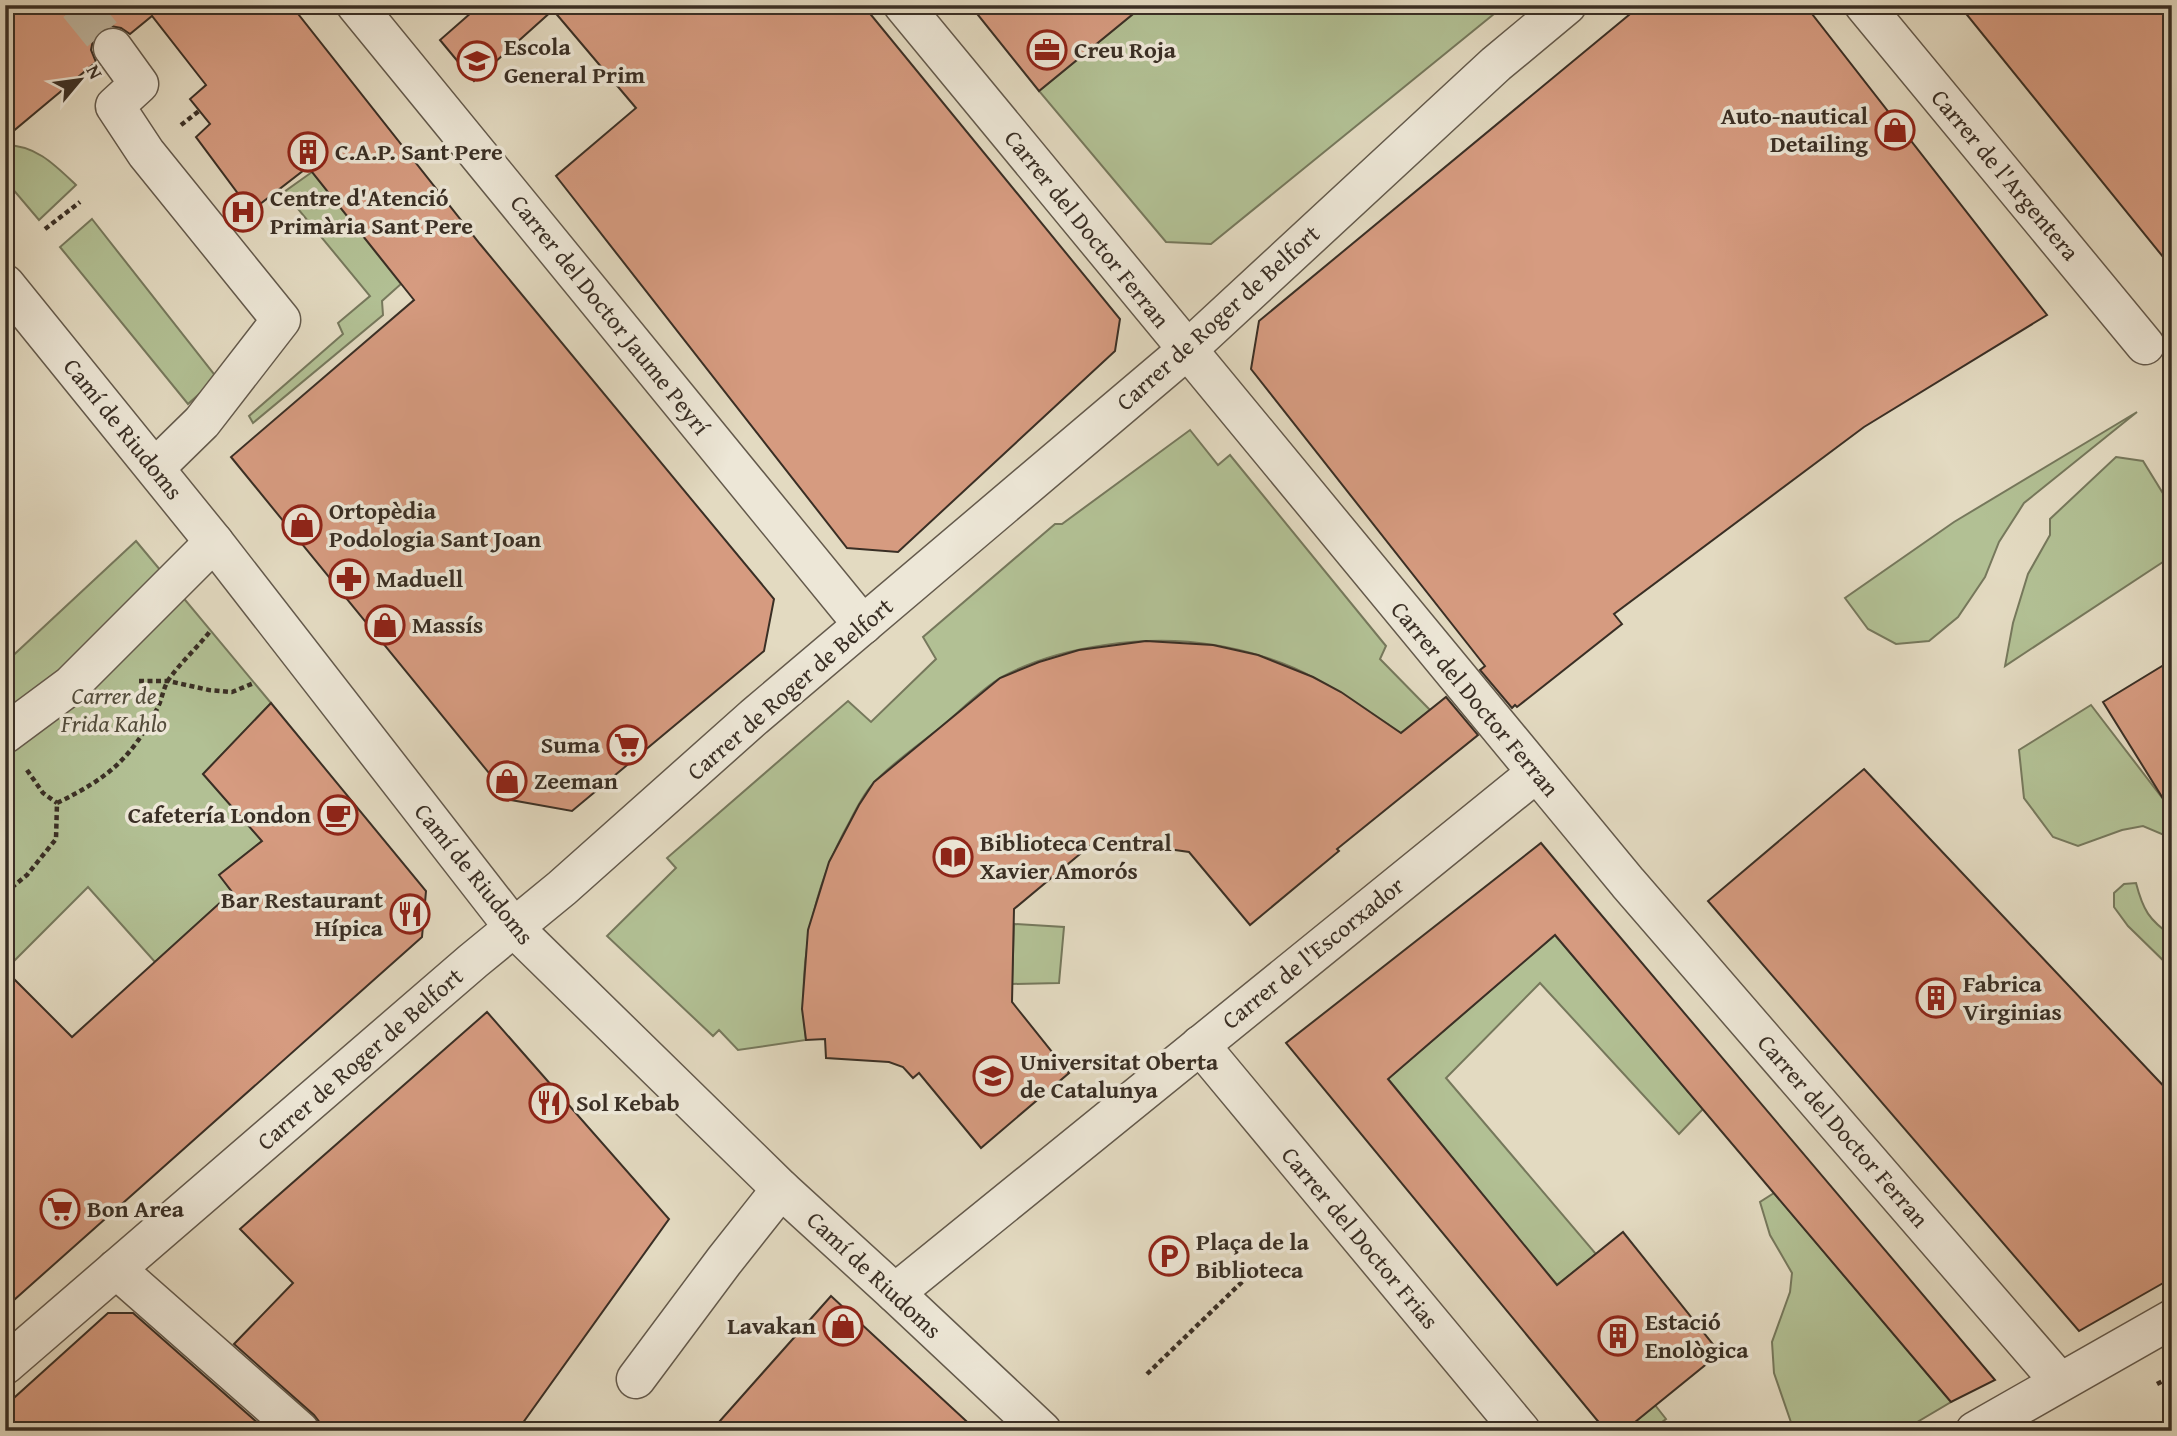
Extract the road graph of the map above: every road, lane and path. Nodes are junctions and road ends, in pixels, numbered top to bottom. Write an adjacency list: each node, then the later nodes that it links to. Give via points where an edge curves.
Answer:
1 (356, 5): 15 (street, Carrer del Doctor Jaume Peyrí)
2 (903, 5): 12 (street, Carrer del Doctor Ferran)
3 (1567, 5): 12 (street, Carrer de Roger de Belfort, via 1496,64)
4 (1864, 5): 11 (street, Carrer de l'Argentera)
5 (113, 48): 13 (street, via 139,84 115,106 146,153 281,320 202,422)
6 (199, 111): 7 (path)
7 (179, 127)
8 (80, 202): 9 (path)
9 (45, 229)
10 (5, 284): 13 (street, Camí de Riudoms)
11 (2145, 345)
12 (1187, 350): 15 (street, Carrer de Roger de Belfort); 20 (street, Carrer del Doctor Ferran)
13 (155, 468): 14 (street, Camí de Riudoms)
14 (214, 542): 19 (street, via 71,685); 22 (street, Camí de Riudoms)
15 (863, 625): 22 (street, Carrer de Roger de Belfort)
16 (211, 630): 17 (path)
17 (168, 681): 18 (path, via 232,692); 21 (path, via 139,741 123,762 57,803 56,839 27,875)
18 (254, 683)
19 (5, 734)
20 (1536, 773): 23 (street, Carrer de l'Escorxador); 33 (street, Carrer del Doctor Ferran)
21 (5, 893)
22 (514, 928): 24 (street, Camí de Riudoms); 25 (street, Carrer de Roger de Belfort)
23 (1200, 1045): 27 (street, Carrer de l'Escorxador); 37 (street, Carrer del Doctor Frias)
24 (781, 1189): 27 (street, Camí de Riudoms); 32 (street)
25 (116, 1269): 29 (street, Carrer de Roger de Belfort); 35 (street)
26 (1244, 1280): 30 (path)
27 (895, 1293): 36 (street, Camí de Riudoms)
28 (2172, 1319): 33 (street)
29 (5, 1365)
30 (1147, 1374)
31 (2172, 1376): 34 (path)
32 (636, 1379)
33 (2060, 1382): 38 (street)
34 (2157, 1384)
35 (300, 1431)
36 (1042, 1431)
37 (1521, 1431)
38 (1975, 1431)

